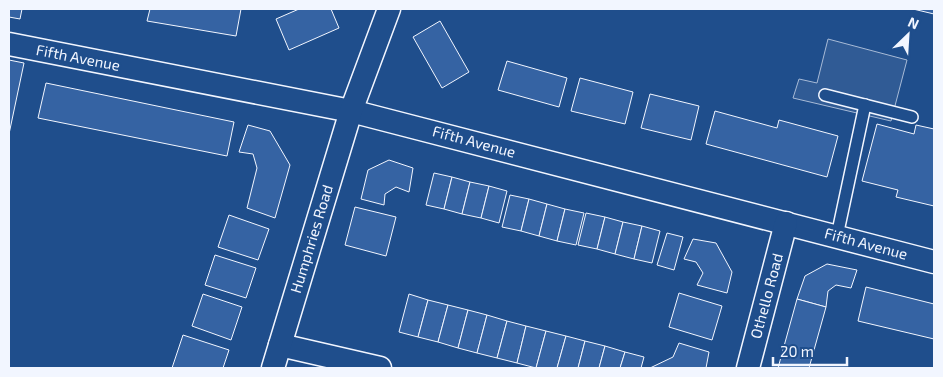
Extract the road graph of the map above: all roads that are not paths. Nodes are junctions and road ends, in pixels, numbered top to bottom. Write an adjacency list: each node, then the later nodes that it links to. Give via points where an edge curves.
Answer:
1 (389, 9): 5 (street, Humphries Road)
2 (9, 44): 5 (street, Fifth Avenue)
3 (825, 95): 4 (lane)
4 (865, 105): 6 (lane); 8 (lane)
5 (351, 111): 7 (street, Fifth Avenue); 10 (street, Humphries Road)
6 (912, 117)
7 (786, 223): 8 (street, Fifth Avenue); 13 (street, Othello Road)
8 (837, 236): 9 (street, Fifth Avenue)
9 (934, 262)
10 (280, 345): 11 (street, Humphries Road); 12 (street)
11 (273, 368)
12 (380, 368)
13 (748, 368)

